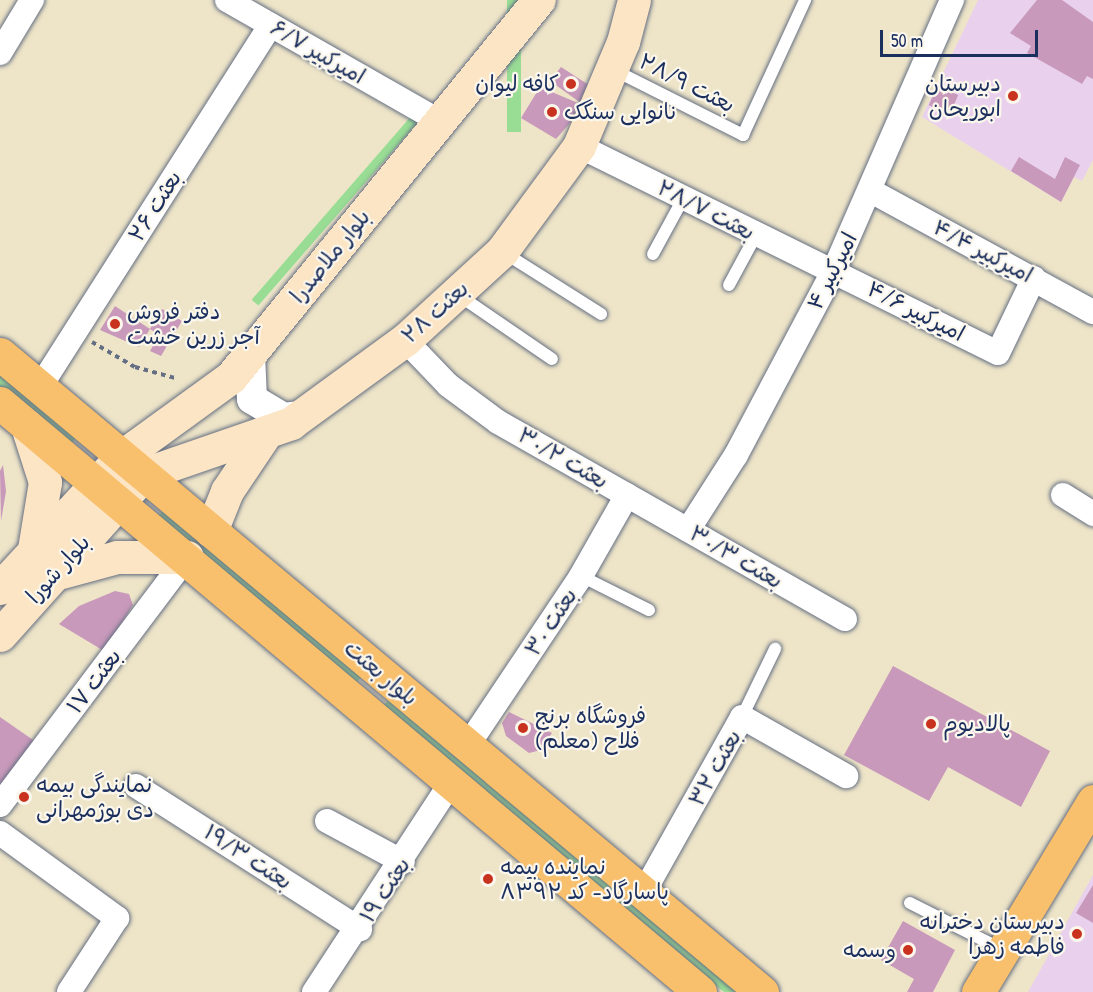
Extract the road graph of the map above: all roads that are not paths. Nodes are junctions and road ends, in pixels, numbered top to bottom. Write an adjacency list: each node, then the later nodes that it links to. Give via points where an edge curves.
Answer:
1 (32, 0): 8 (street)
2 (226, 0): 7 (street, امیرکبیر ۶/۷)
3 (539, 0): 10 (main road, بلوار ملاصدرا)
4 (805, 0): 9 (lane, بعثت ۲۸/۹, via 744,135)
5 (952, 0): 12 (street, امیرکبیر ۴)
6 (627, 8): 9 (main road, بعثت ۲۸)
7 (271, 25): 10 (street, امیرکبیر ۶/۷); 27 (street, بعثت ۲۶)
8 (0, 53)
9 (612, 69): 11 (main road, بعثت ۲۸)
10 (441, 122): 25 (main road, بلوار ملاصدرا)
11 (579, 146): 13 (street, بعثت ۲۸/۷); 15 (main road, بعثت ۲۸)
12 (871, 191): 17 (street, امیرکبیر ۴); 18 (street, امیرکبیر ۴/۴)
13 (683, 199): 14 (street, بعثت ۲۸/۷); 16 (lane)
14 (756, 236): 17 (street, بعثت ۲۸/۷); 19 (lane)
15 (502, 251): 20 (main road, بعثت ۲۸); 22 (lane)
16 (653, 254)
17 (834, 270): 18 (street, امیرکبیر ۴/۶, via 998,353); 37 (street, امیرکبیر ۴, via 736,455)
18 (1034, 278): 21 (street, امیرکبیر ۴/۴)
19 (729, 285)
20 (456, 293): 23 (main road, بعثت ۲۸); 26 (lane)
21 (1093, 312)
22 (601, 314)
23 (405, 340): 29 (main road, بعثت ۲۸); 34 (street, بعثت ۳۰/۲, via 448,386 498,422)
24 (0, 354): 27 (main road, بلوار بعثت)
25 (250, 354): 29 (street, via 252,399 284,418); 32 (main road, بلوار ملاصدرا, via 213,393)
26 (552, 359)
27 (51, 369): 32 (main road, بلوار بعثت)
28 (0, 403): 30 (main road, بلوار بعثت)
29 (301, 416): 31 (main road, بعثت ۲۸)
30 (27, 426): 33 (main road, بلوار بعثت); 40 (main road, via 45,482)
31 (266, 433): 32 (main road, بعثت ۲۸); 38 (main road, via 227,491)
32 (132, 465): 33 (main road, بعثت ۲۸); 38 (main road, بلوار بعثت)
33 (106, 494): 39 (main road, بلوار بعثت); 40 (main road, بلوار شورا)
34 (627, 495): 37 (street, بعثت ۳۰/۳); 41 (street, بعثت ۳۰)
35 (1063, 495): 36 (street)
36 (1093, 514)
37 (688, 530): 44 (street, بعثت ۳۰/۳)
38 (211, 531): 47 (main road, بلوار بعثت)
39 (187, 557): 40 (main road); 48 (main road, بلوار بعثت); 54 (street, بعثت ۱۷)
40 (43, 562): 42 (main road, بلوار شورا); 45 (main road, بلوار شورا)
41 (581, 576): 43 (lane); 50 (street, بعثت ۳۰)
42 (0, 588)
43 (649, 610)
44 (846, 619)
45 (0, 635)
46 (776, 649): 49 (lane)
47 (378, 672): 48 (main road); 50 (main road, بلوار بعثت)
48 (352, 704): 52 (main road, بلوار بعثت)
49 (742, 717): 51 (street, بعثت ۳۲); 59 (street, بعثت ۳۲)
50 (468, 745): 59 (main road, بلوار بعثت)
51 (846, 776)
52 (450, 784): 58 (street, بعثت ۱۹); 65 (main road, بلوار بعثت)
53 (136, 786): 61 (street, بعثت ۱۹/۳)
54 (2, 797)
55 (1088, 820): 62 (main road)
56 (327, 821): 58 (street)
57 (0, 833): 63 (street, via 117,918)
58 (403, 862): 61 (street, بعثت ۱۹)
59 (645, 890): 66 (main road, بلوار بعثت)
60 (910, 903): 62 (lane)
61 (360, 929): 64 (street, بعثت ۱۹)
62 (1005, 948): 67 (main road); 68 (main road); 69 (main road)
63 (69, 992)
64 (314, 992)
65 (700, 992)
66 (762, 992)
67 (970, 992)
68 (978, 992)
69 (997, 992)

